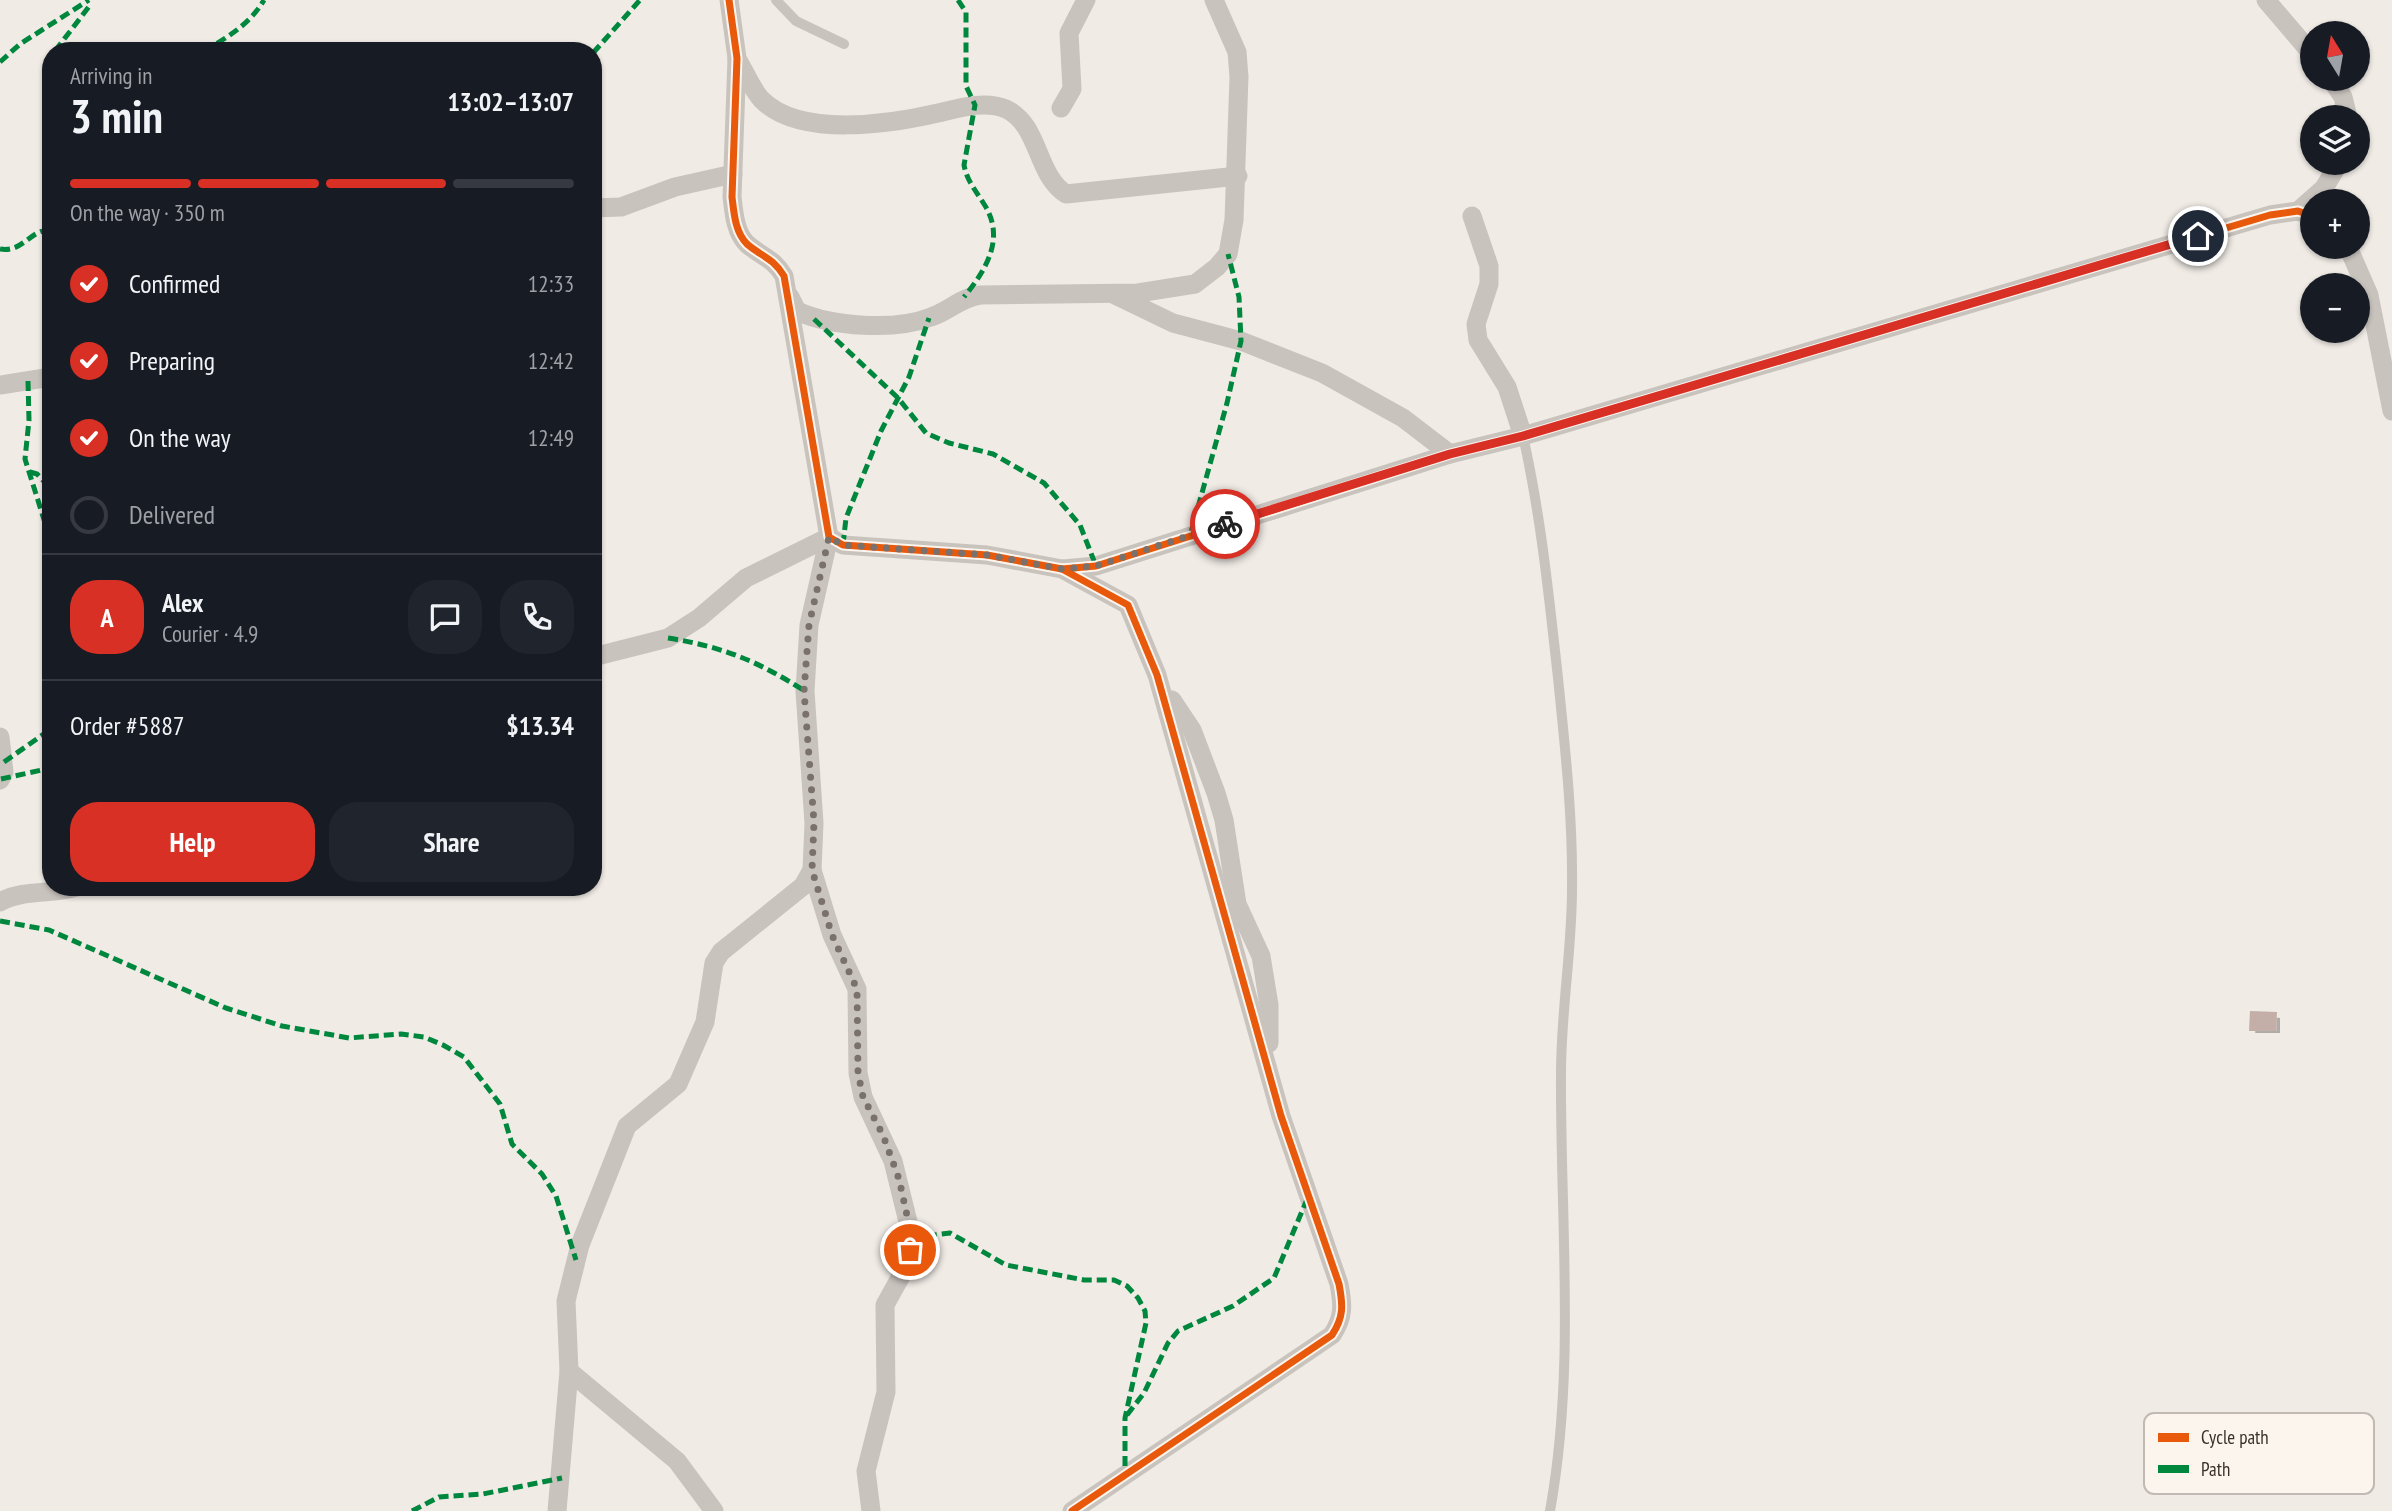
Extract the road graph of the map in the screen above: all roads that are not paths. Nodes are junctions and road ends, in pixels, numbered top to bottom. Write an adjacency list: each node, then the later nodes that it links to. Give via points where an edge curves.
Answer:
1 (729, 0): 8 (street)
2 (776, 0): 7 (lane, via 796,21)
3 (1086, 0): 9 (street, via 1069,33 1072,89)
4 (1214, 0): 11 (street, via 1237,52)
5 (2266, 0): 6 (street)
6 (2300, 40)
7 (844, 44)
8 (737, 58): 10 (street); 11 (street, via 762,100 814,122 870,125 975,105 1007,110 1021,122 1054,186 1066,194)
9 (1061, 108)
10 (733, 174): 12 (street, via 675,187 621,207); 17 (street, via 739,232 747,243 774,259)
11 (1238, 176): 16 (street, via 1228,254 1211,275 1184,286)
12 (602, 208)
13 (2300, 214): 21 (street, via 2247,222)
14 (1472, 216): 21 (street, via 1489,266 1489,284 1476,324 1478,340 1507,387)
15 (2353, 259): 20 (street, via 2369,295)
16 (1114, 295): 17 (street, via 980,295 964,298 929,318 872,324 814,319 797,311); 22 (street, via 1163,319 1241,341 1322,373 1403,418)
17 (790, 296): 23 (street)
18 (42, 378): 19 (street)
19 (0, 385)
20 (2391, 403)
21 (1523, 436): 22 (street); 38 (lane, via 1540,524 1553,637 1572,890 1561,1072 1563,1378)
22 (1450, 454): 24 (street)
23 (829, 537): 25 (street, via 843,545 987,555); 27 (street, via 746,578 668,638); 30 (street, via 809,625 804,691 814,822)
24 (1096, 566): 25 (street); 26 (street)
25 (1062, 569): 26 (street)
26 (1128, 605): 37 (street, via 1157,675 1290,1147 1343,1306 1332,1335 1298,1361)
27 (602, 655)
28 (0, 737): 29 (street, via 4,762)
29 (0, 780)
30 (812, 870): 33 (street, via 803,886 713,963 705,1023 678,1084 627,1126 580,1245 566,1300); 36 (street, via 832,935 857,989 858,1073 863,1097 893,1161 912,1238 907,1265 885,1306 886,1392 866,1471)
31 (42, 894): 32 (street, via 20,893)
32 (0, 902)
33 (569, 1371): 34 (street); 35 (street, via 677,1461)
34 (557, 1511)
35 (714, 1511)
36 (872, 1511)
37 (1072, 1511)
38 (1550, 1511)

